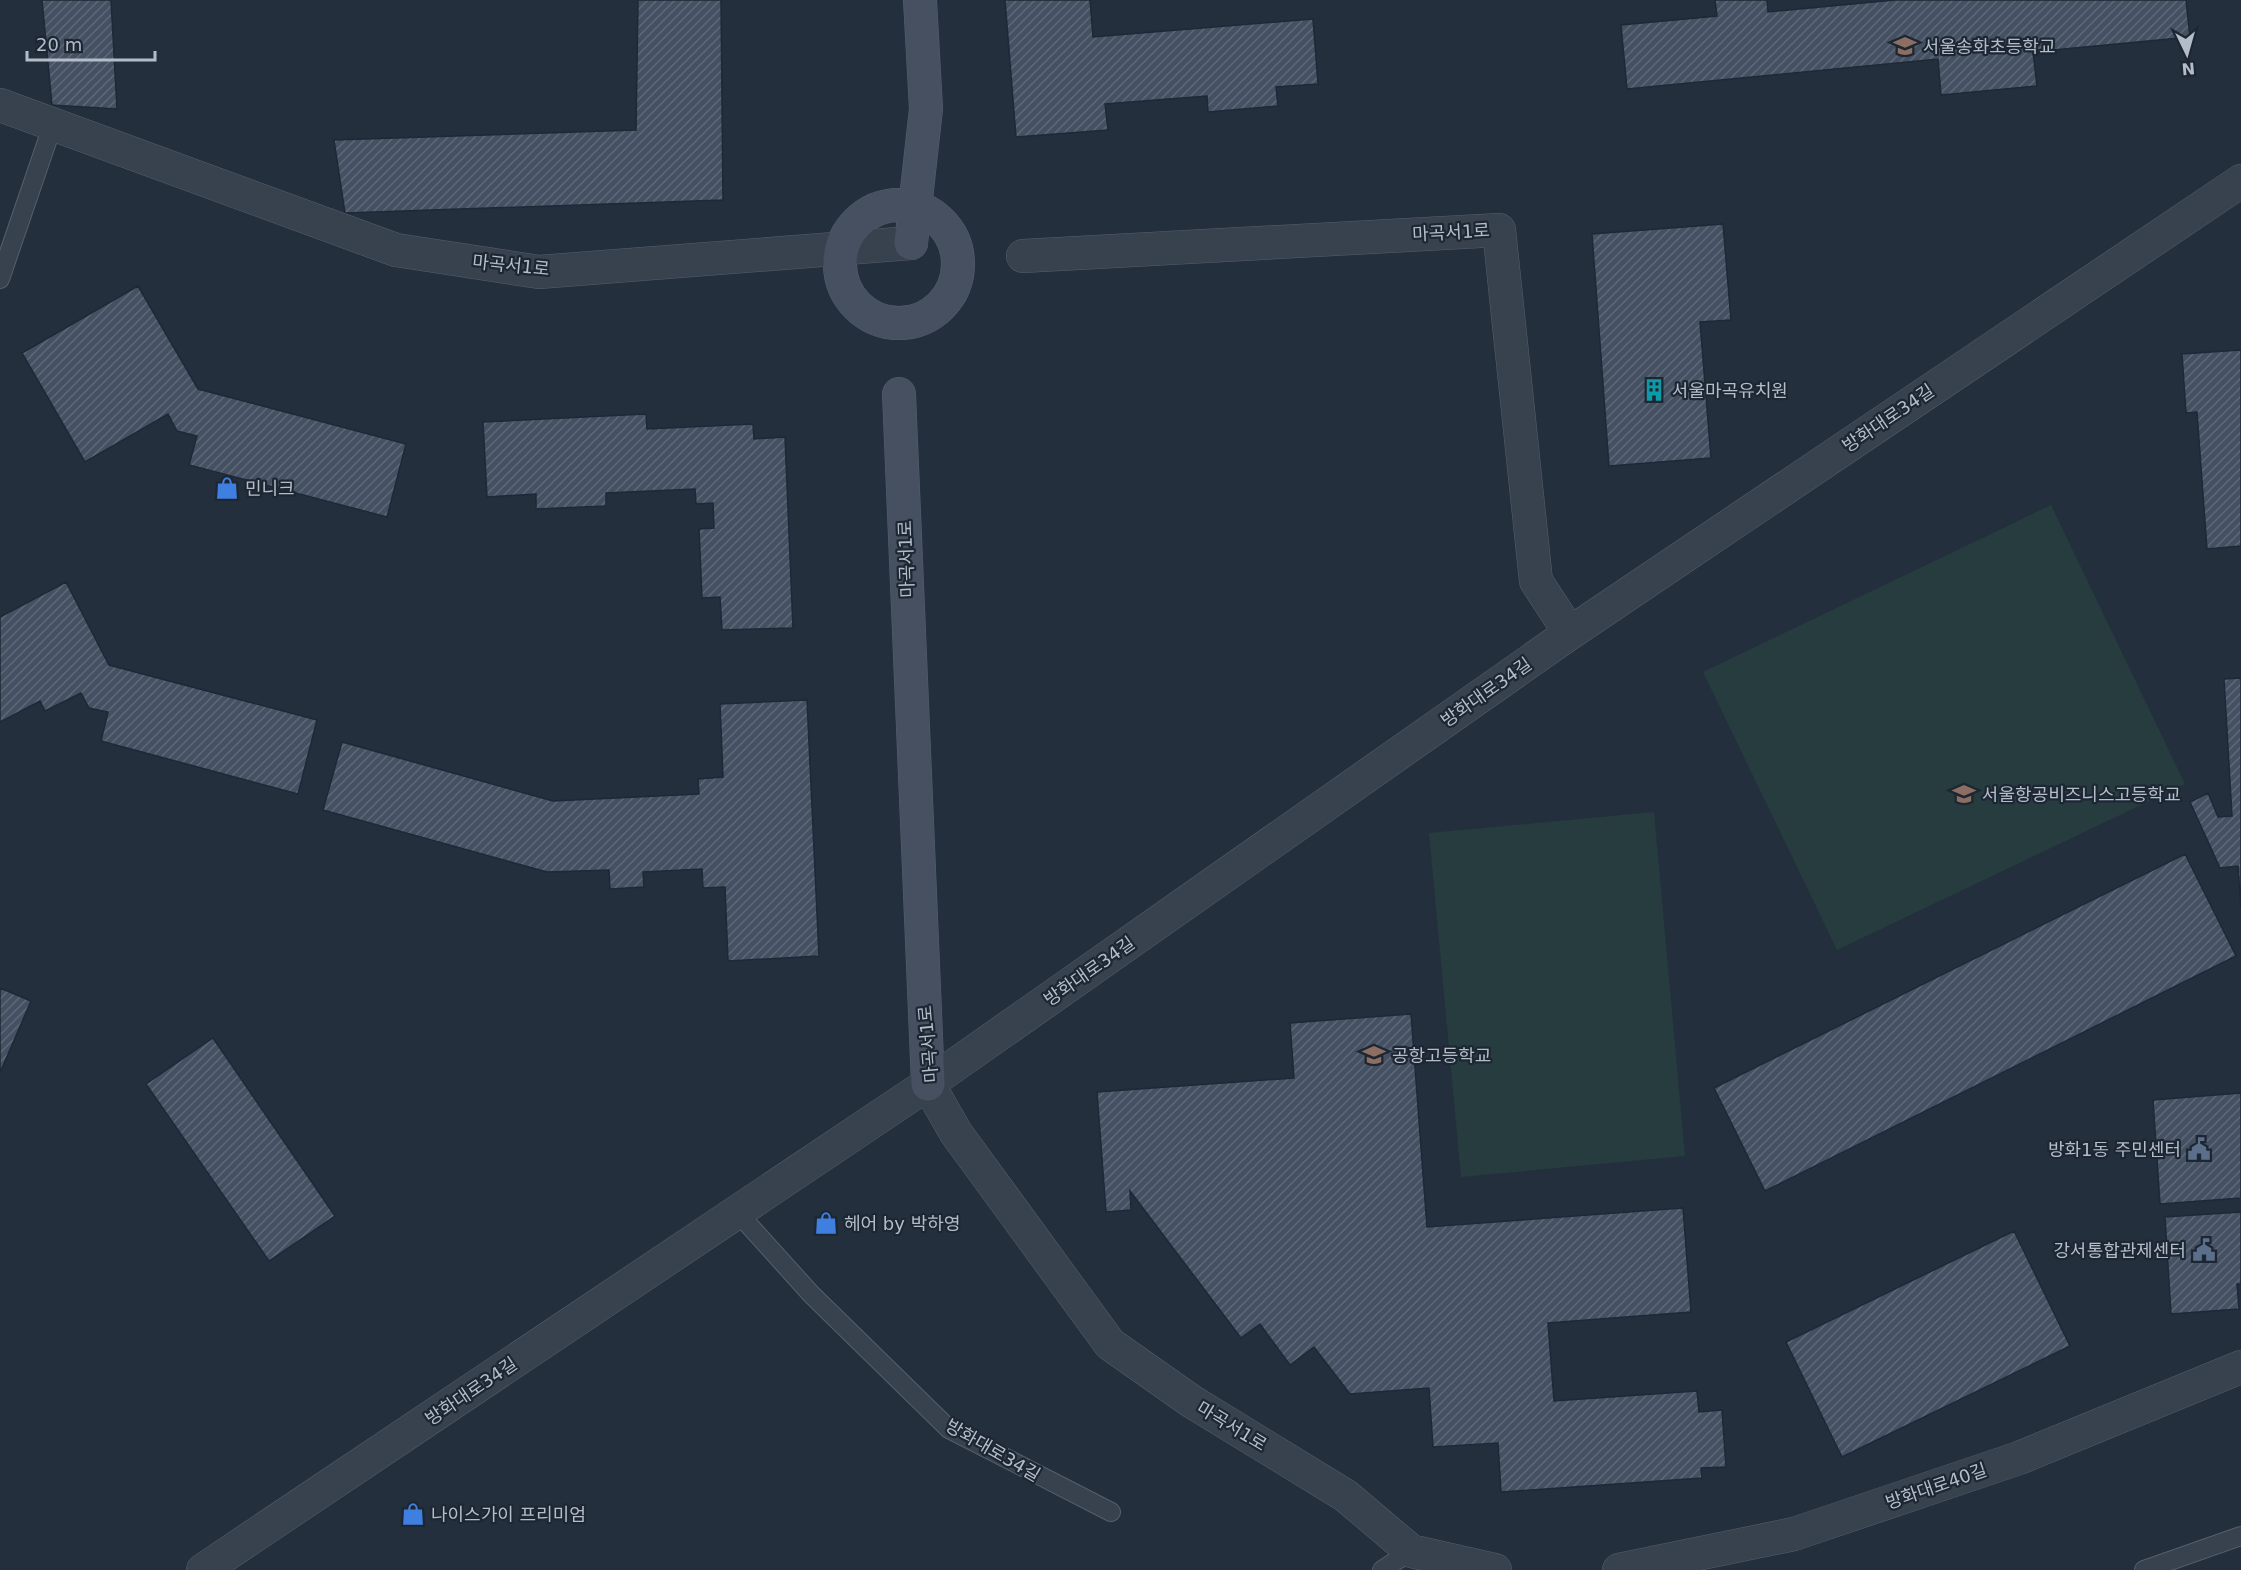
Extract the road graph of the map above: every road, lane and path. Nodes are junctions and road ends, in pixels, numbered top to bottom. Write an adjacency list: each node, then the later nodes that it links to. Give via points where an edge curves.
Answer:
1 (920, 0): 3 (street, 마곡서1로, via 926,109 911,243 539,272 396,250)
2 (0, 105): 3 (street, 마곡서1로)
3 (53, 124): 6 (lane)
4 (2241, 181): 8 (street, 방화대로34길)
5 (1023, 256): 8 (street, 마곡서1로, via 1499,230 1536,581)
6 (0, 279)
7 (899, 394): 9 (street, 마곡서1로)
8 (1570, 633): 9 (street, 방화대로34길)
9 (928, 1084): 10 (street, 방화대로34길); 14 (street, 마곡서1로, via 956,1133 1110,1344 1191,1401 1346,1496)
10 (738, 1213): 12 (lane, 방화대로34길, via 811,1294 949,1429); 15 (street, 방화대로34길)
11 (2241, 1367): 18 (street, 방화대로40길, via 2019,1458 1794,1534)
12 (1111, 1512)
13 (2241, 1536): 19 (lane)
14 (1411, 1551): 16 (lane); 17 (street)
15 (203, 1570)
16 (1382, 1570)
17 (1495, 1570)
18 (1619, 1570)
19 (2144, 1570)

